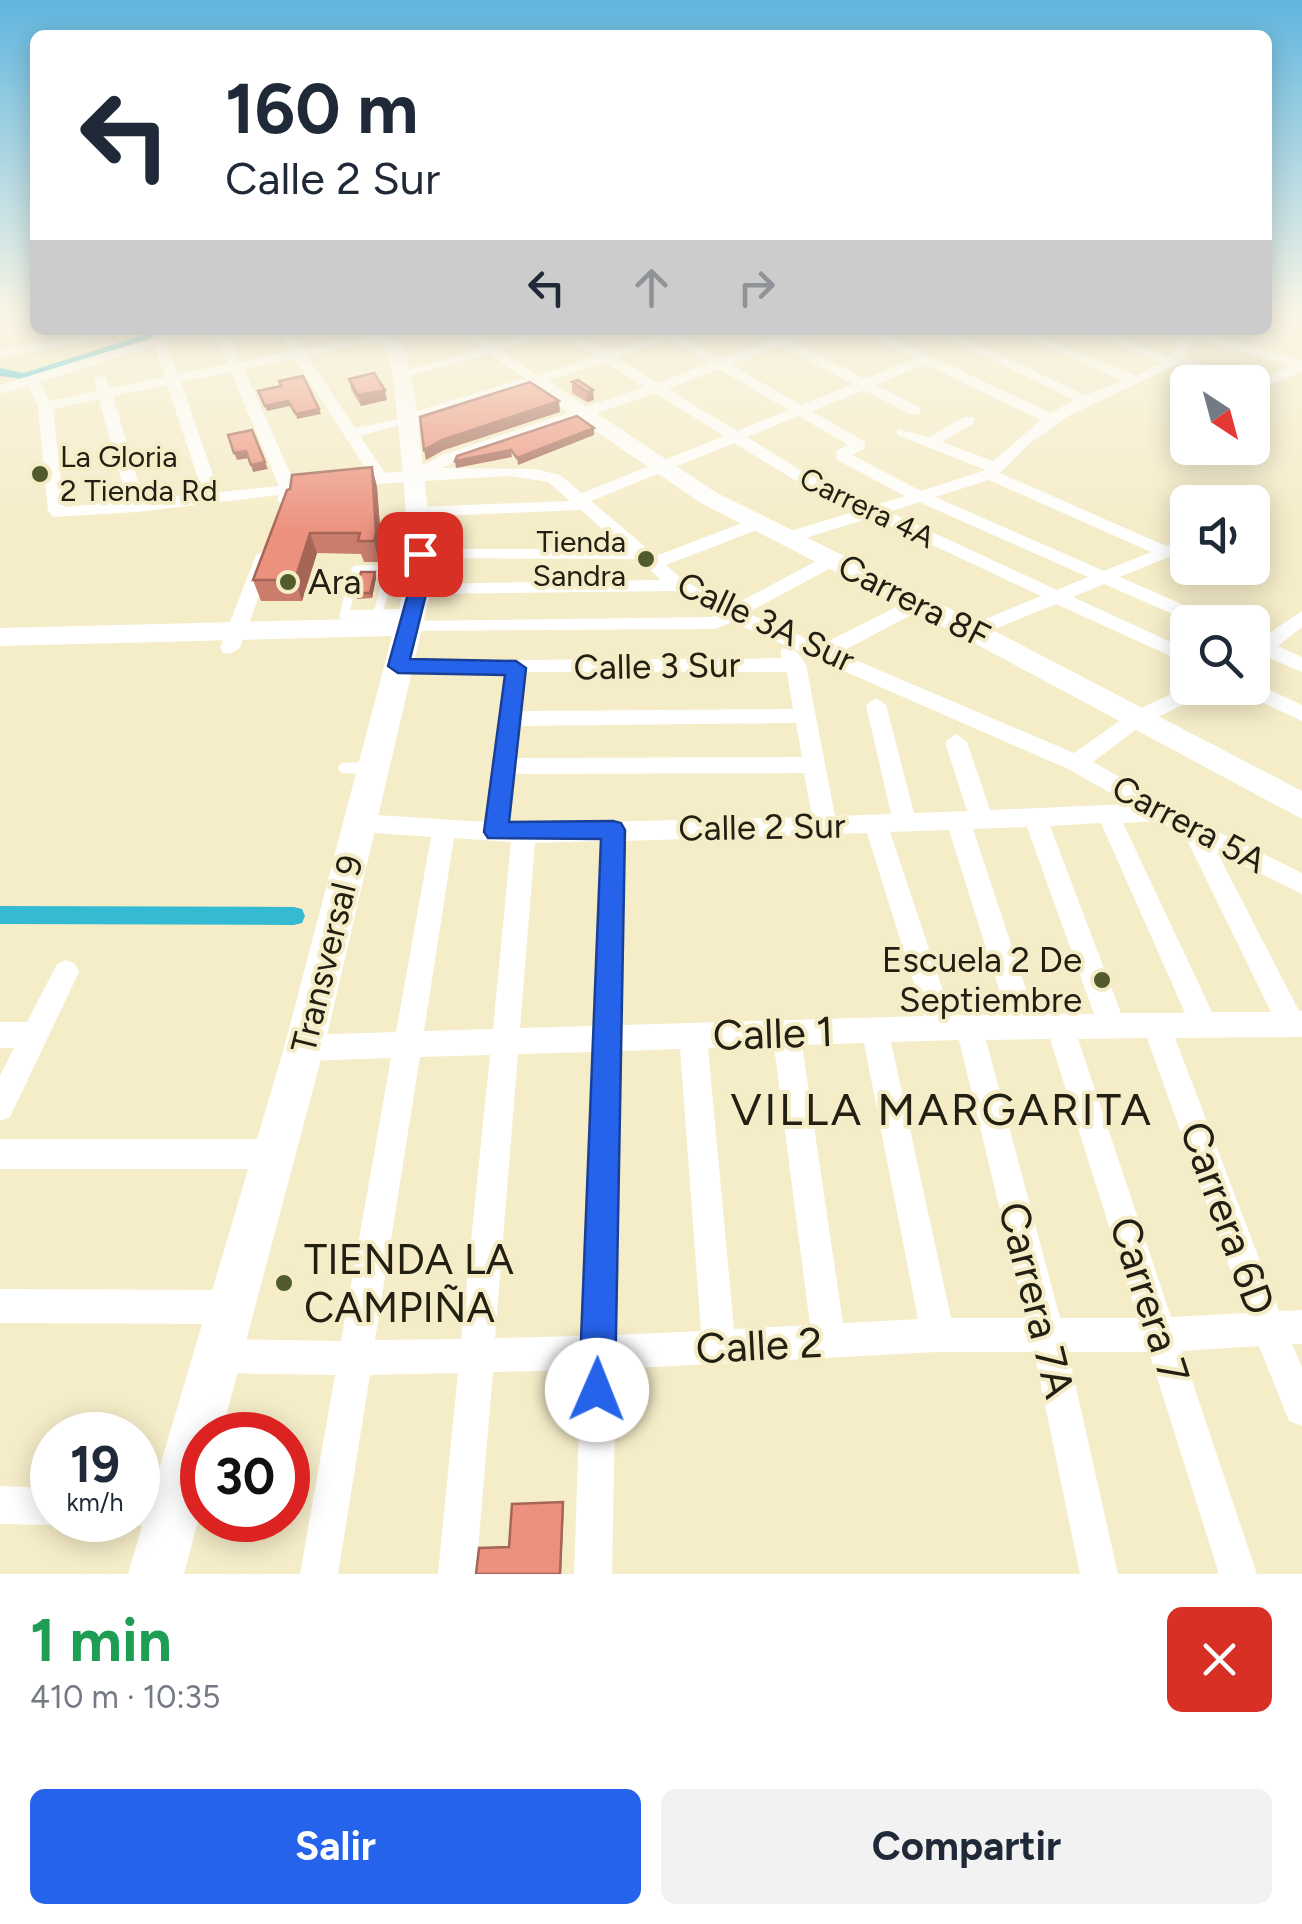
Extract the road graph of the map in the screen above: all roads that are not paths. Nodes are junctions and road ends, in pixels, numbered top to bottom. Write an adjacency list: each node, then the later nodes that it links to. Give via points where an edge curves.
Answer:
1 (36, 386): 21 (street)
2 (104, 386): 19 (street)
3 (137, 386): 19 (street)
4 (176, 386): 38 (street)
5 (246, 386): 36 (street)
6 (320, 386): 29 (street)
7 (403, 386): 27 (street, Transversal 9)
8 (518, 386): 27 (street)
9 (543, 386): 24 (street, Carrera 8F)
10 (652, 386): 18 (street, Carrera 4A)
11 (663, 386): 18 (street)
12 (760, 386): 22 (street)
13 (858, 386): 22 (street)
14 (869, 386): 23 (street)
15 (984, 386): 26 (street)
16 (1057, 386): 20 (street)
17 (1118, 386): 20 (street)
18 (656, 389): 24 (street); 30 (street, Carrera 4A)
19 (106, 393): 21 (street); 40 (street)
20 (1085, 400): 26 (street)
21 (45, 406): 40 (street, Calle 3A Sur, via 56,511)
22 (801, 410): 30 (street); 37 (street, via 860,444 843,457)
23 (915, 411)
24 (584, 415): 32 (street, Carrera 8F); 34 (street)
25 (969, 420): 31 (street)
26 (1053, 420): 33 (street)
27 (405, 422): 29 (street); 34 (street, Transversal 9)
28 (902, 432): 31 (street)
29 (352, 433): 35 (street)
30 (734, 438): 32 (street); 42 (street, Carrera 4A)
31 (930, 443): 33 (street)
32 (660, 468): 39 (street); 43 (street, Carrera 8F)
33 (993, 472): 37 (street); 46 (street)
34 (412, 476): 35 (street, Calle 3A Sur); 39 (street, Calle 3A Sur, via 541,474); 41 (street, Transversal 9)
35 (380, 478): 36 (street, Calle 3A Sur)
36 (289, 490): 38 (street, Calle 3A Sur); 61 (street)
37 (918, 496): 42 (street); 49 (street)
38 (213, 498): 40 (street, Calle 3A Sur)
39 (585, 502): 41 (street); 47 (street, Calle 3A Sur)
40 (137, 506)
41 (415, 512): 53 (street, Transversal 9)
42 (874, 512): 44 (street); 51 (street, Carrera 4A)
43 (756, 524): 44 (street, Carrera 8F); 47 (street)
44 (788, 538): 48 (street, Carrera 8F)
45 (1170, 549): 46 (street)
46 (1163, 551): 49 (street)
47 (647, 559): 50 (street, Calle 3A Sur); 53 (street)
48 (832, 560): 52 (street, Carrera 8F); 56 (street)
49 (1098, 578): 51 (street); 54 (street)
50 (678, 585): 53 (street); 56 (street, Calle 3A Sur)
51 (1058, 599): 58 (street); 63 (street, Carrera 4A)
52 (917, 604): 58 (street, Carrera 8F); 64 (street)
53 (408, 605): 55 (lane); 55 (lane); 55 (lane, via 356,570 344,614); 56 (street, via 715,623); 61 (street); 68 (street, Calle 3 Sur); 81 (street, Transversal 9)
54 (1170, 607)
55 (378, 614)
56 (734, 615): 59 (street, Calle 3A Sur)
57 (1302, 618): 62 (street)
58 (973, 630): 74 (street, Carrera 8F)
59 (776, 634): 64 (street, Calle 3A Sur); 66 (street)
60 (0, 637): 61 (street)
61 (234, 638)
62 (1270, 639)
63 (1170, 650)
64 (824, 652): 77 (street, Calle 3A Sur)
65 (1270, 653): 67 (street)
66 (796, 665): 68 (street, Calle 3 Sur); 73 (street)
67 (1302, 665)
68 (516, 668): 75 (street)
69 (1270, 698): 72 (street)
70 (1170, 703): 74 (street)
71 (876, 705): 87 (street)
72 (1302, 714)
73 (803, 716): 75 (street); 78 (street)
74 (1138, 718): 77 (street); 82 (street, Carrera 8F)
75 (509, 719): 79 (street)
76 (956, 742): 86 (street)
77 (1076, 763): 83 (street, Carrera 5A)
78 (814, 764): 79 (street); 90 (street)
79 (503, 766): 94 (street)
80 (344, 768): 81 (lane)
81 (377, 768): 88 (street, Transversal 9)
82 (1302, 806)
83 (1163, 812): 84 (street, Calle 2 Sur); 93 (street, Carrera 5A)
84 (1108, 814): 85 (street, Calle 2 Sur); 98 (street)
85 (1034, 817): 86 (street, Calle 2 Sur); 99 (street)
86 (970, 820): 87 (street, Calle 2 Sur); 103 (street)
87 (904, 822): 89 (street, Calle 2 Sur)
88 (361, 823): 91 (street, Calle 2 Sur); 112 (street, Transversal 9)
89 (876, 824): 90 (street, Calle 2 Sur); 102 (street, Carrera 7A)
90 (825, 826): 92 (street, Calle 2 Sur)
91 (444, 829): 94 (street, Calle 2 Sur); 111 (street)
92 (613, 830): 94 (street, Calle 2 Sur); 109 (street)
93 (1194, 830): 95 (street, Carrera 5A); 97 (street)
94 (510, 833): 110 (street)
95 (1302, 884)
96 (66, 972): 107 (street)
97 (1296, 1024): 98 (street, Calle 1)
98 (1204, 1025): 101 (street, Calle 1)
99 (1112, 1026): 100 (street, Calle 1); 101 (street, Calle 1)
100 (1060, 1027): 103 (street, Calle 1); 121 (street, Carrera 7)
101 (1158, 1027): 118 (street, Carrera 6D)
102 (955, 1028): 103 (street, Calle 1); 104 (street, Calle 1); 119 (street, Carrera 7A)
103 (1025, 1028)
104 (876, 1030): 105 (street, Calle 1); 120 (street)
105 (786, 1033): 108 (street, Calle 1); 122 (street)
106 (0, 1034): 107 (street)
107 (34, 1036): 113 (street)
108 (693, 1036): 109 (street, Calle 1); 123 (street)
109 (606, 1039): 110 (street, Calle 1); 124 (street)
110 (504, 1042): 111 (street, Calle 1); 125 (street)
111 (410, 1047): 112 (street, Calle 1); 127 (street)
112 (304, 1048): 115 (street, Transversal 9)
113 (0, 1106)
114 (0, 1154): 115 (street)
115 (274, 1154): 117 (street, Transversal 9)
116 (0, 1306): 117 (street)
117 (230, 1307): 126 (street, Transversal 9)
118 (1285, 1327): 121 (street, Calle 2); 128 (street, Carrera 6D)
119 (1047, 1334): 120 (street, Calle 2); 121 (street, Calle 2); 137 (street, Carrera 7A)
120 (938, 1335): 122 (street, Calle 2)
121 (1161, 1335): 138 (street, Carrera 7)
122 (828, 1341): 123 (street, Calle 2)
123 (719, 1346): 124 (street, Calle 2)
124 (598, 1352): 125 (street, Calle 2); 136 (street)
125 (478, 1355): 127 (street, Calle 2); 135 (street)
126 (215, 1356): 127 (street, Calle 2); 129 (street, Transversal 9)
127 (354, 1358): 134 (street)
128 (1302, 1408)
129 (160, 1498)
130 (0, 1506): 131 (street)
131 (30, 1506)
132 (156, 1542): 133 (street, Transversal 9)
133 (156, 1574)
134 (319, 1574)
135 (457, 1574)
136 (593, 1574)
137 (1099, 1574)
138 (1238, 1574)

